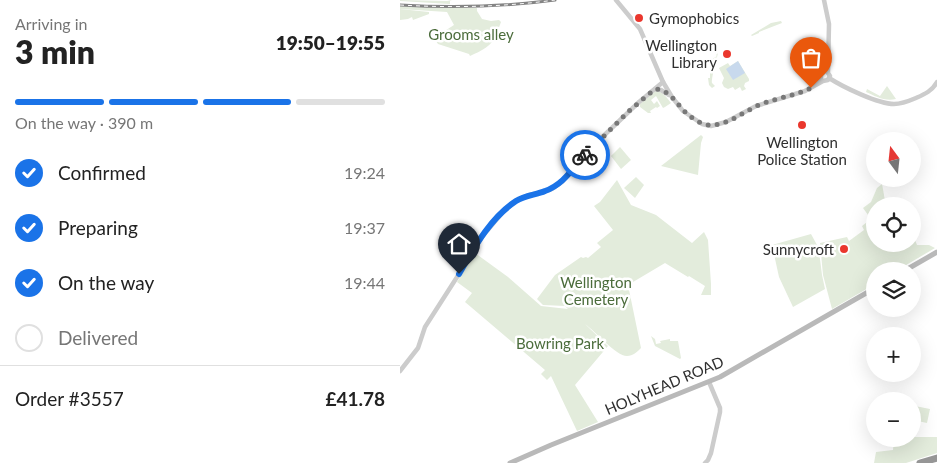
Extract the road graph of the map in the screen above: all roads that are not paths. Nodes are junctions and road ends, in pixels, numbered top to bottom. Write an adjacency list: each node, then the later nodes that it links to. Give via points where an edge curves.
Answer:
1 (616, 0): 4 (street, via 640,29)
2 (824, 0): 3 (street, via 829,24 828,64)
3 (824, 78): 5 (street, via 894,104 926,94); 7 (street, via 805,91 764,103 735,118 708,126 691,117)
4 (663, 82): 6 (street); 7 (street)
5 (937, 82)
6 (655, 89): 7 (street); 11 (street, via 594,145 562,182 552,189 517,200 502,212 481,238 425,327 418,348)
7 (672, 97)
8 (937, 252): 9 (main road)
9 (920, 262)
10 (866, 293): 12 (main road, HOLYHEAD ROAD)
11 (400, 371)
12 (709, 382): 14 (main road, HOLYHEAD ROAD); 15 (street, via 720,412 711,453)
13 (937, 458): 16 (highway)
14 (510, 463)
15 (705, 463)
16 (920, 463)

